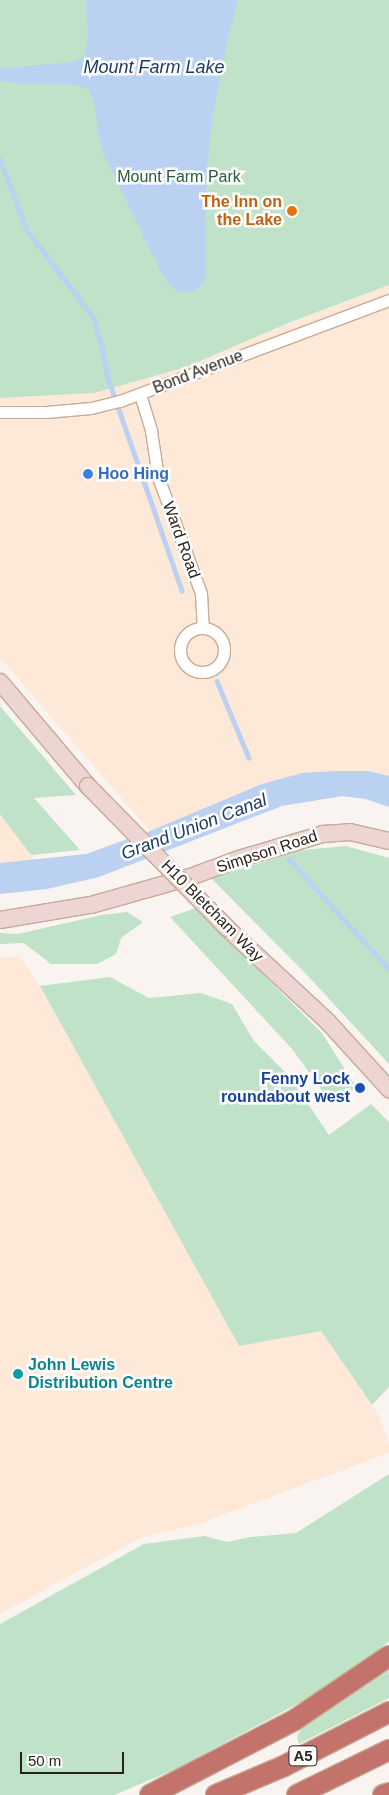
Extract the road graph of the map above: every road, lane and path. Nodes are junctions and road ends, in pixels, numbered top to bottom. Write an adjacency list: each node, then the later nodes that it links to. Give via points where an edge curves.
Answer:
1 (389, 300): 2 (street, Bond Avenue)
2 (140, 394): 3 (street, Bond Avenue, via 91,408); 4 (street, Ward Road, via 151,431 158,477 201,592)
3 (0, 412)
4 (203, 627)
5 (0, 682): 8 (street, H10 Bletcham Way, bridge, via 88,786 227,928 328,1022)
6 (389, 841): 7 (street, Simpson Road, via 350,832 323,834 239,859 190,878 91,905)
7 (0, 920)
8 (389, 1089)
9 (389, 1656): 13 (highway, via 293,1722)
10 (389, 1712): 14 (highway, A5, via 284,1766)
11 (389, 1750): 15 (highway, A5)
12 (389, 1793): 16 (highway)
13 (150, 1795)
14 (216, 1795)
15 (297, 1795)
16 (383, 1795)

